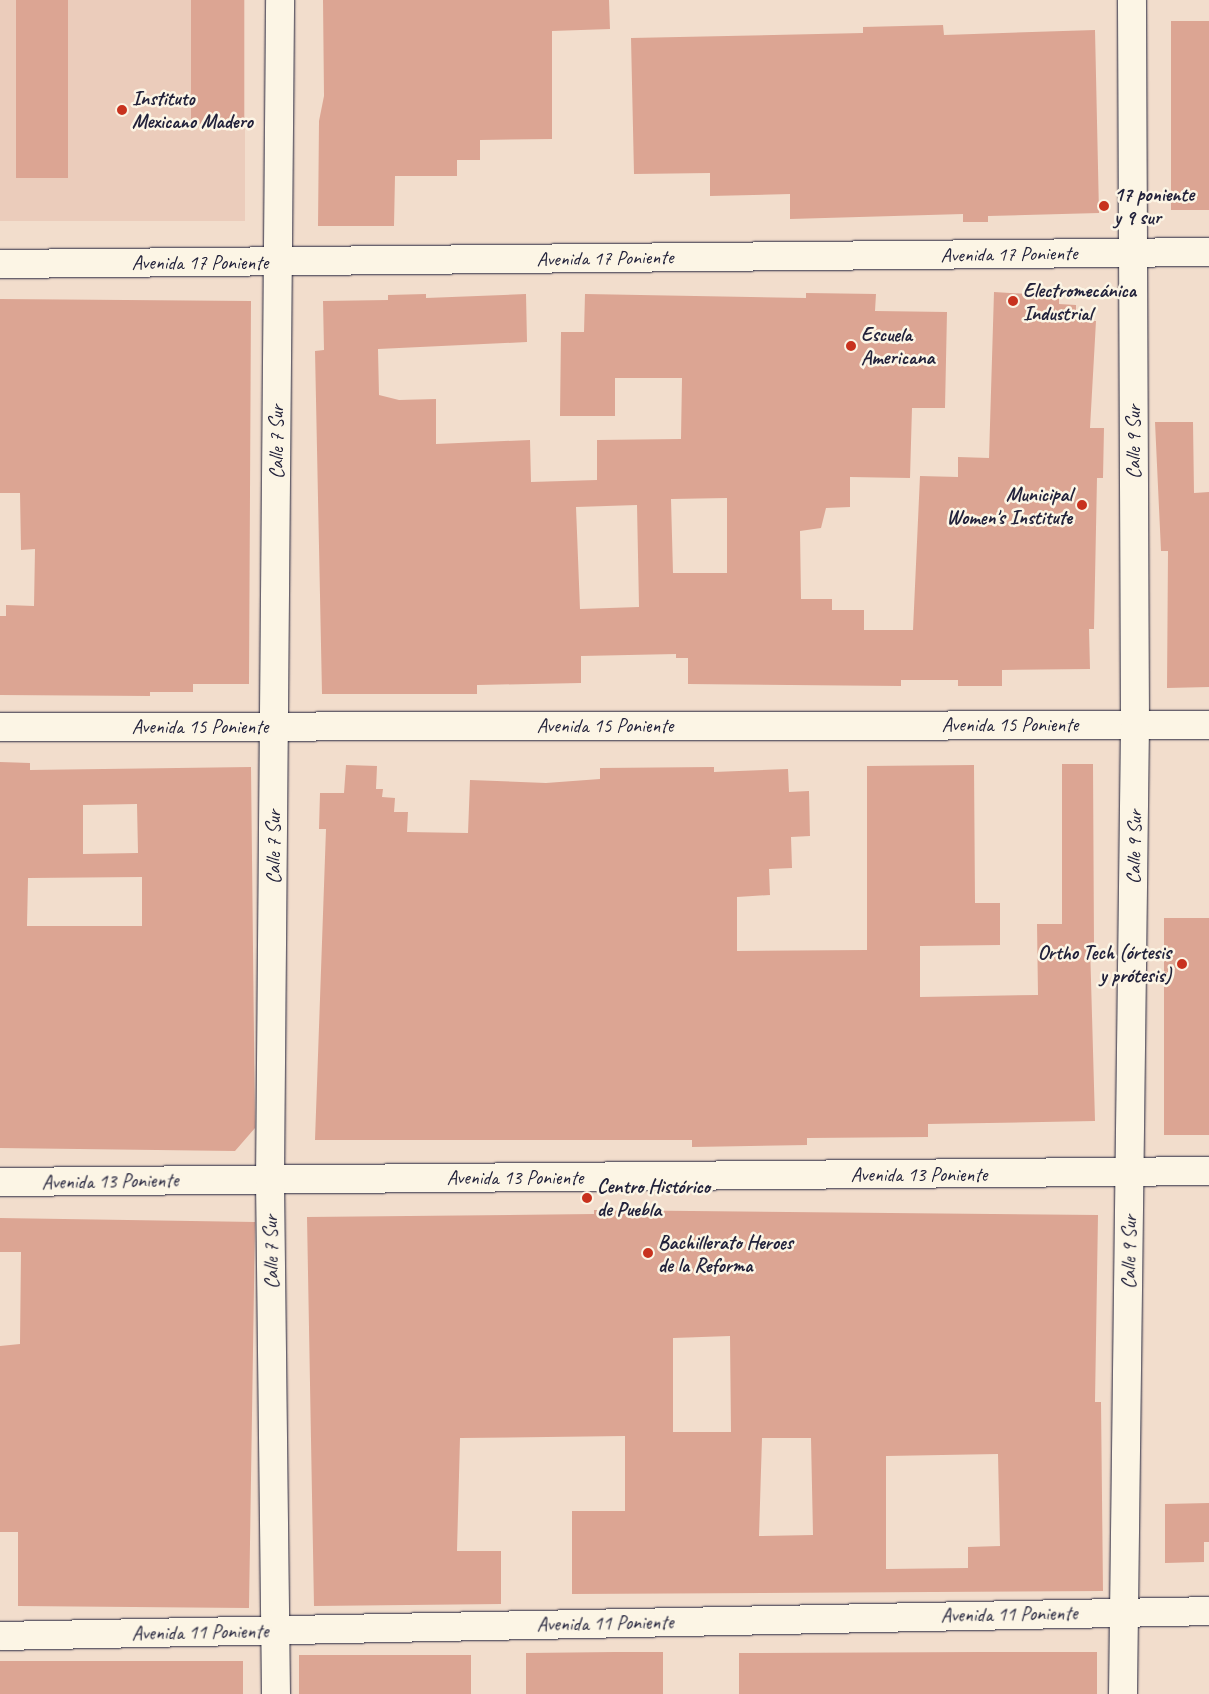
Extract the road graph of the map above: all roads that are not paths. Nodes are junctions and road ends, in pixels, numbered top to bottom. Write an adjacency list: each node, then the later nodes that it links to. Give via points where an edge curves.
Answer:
1 (280, 0): 5 (street, Calle 7 Sur)
2 (1132, 0): 3 (street, Calle 9 Sur)
3 (1132, 252): 4 (street, Avenida 17 Poniente); 5 (street, Avenida 17 Poniente); 7 (street, Calle 9 Sur)
4 (1209, 252)
5 (278, 262): 6 (street, Avenida 17 Poniente); 8 (street, Calle 7 Sur)
6 (0, 264)
7 (1135, 723): 8 (street, Avenida 15 Poniente); 9 (street, Avenida 15 Poniente); 12 (street, Calle 9 Sur)
8 (274, 725): 10 (street, Avenida 15 Poniente); 13 (street, Calle 7 Sur)
9 (1209, 725)
10 (0, 727)
11 (1209, 1171): 12 (street, Avenida 13 Poniente)
12 (1130, 1172): 13 (street, Avenida 13 Poniente); 15 (street, Calle 9 Sur)
13 (270, 1180): 14 (street, Avenida 13 Poniente); 17 (street, Calle 7 Sur)
14 (0, 1182)
15 (1123, 1611): 16 (street, Avenida 11 Poniente); 17 (street, Avenida 11 Poniente); 20 (street, Calle 9 Sur)
16 (1209, 1611)
17 (276, 1630): 18 (street, Avenida 11 Poniente); 19 (street, Calle 7 Sur)
18 (0, 1636)
19 (276, 1694)
20 (1122, 1694)

